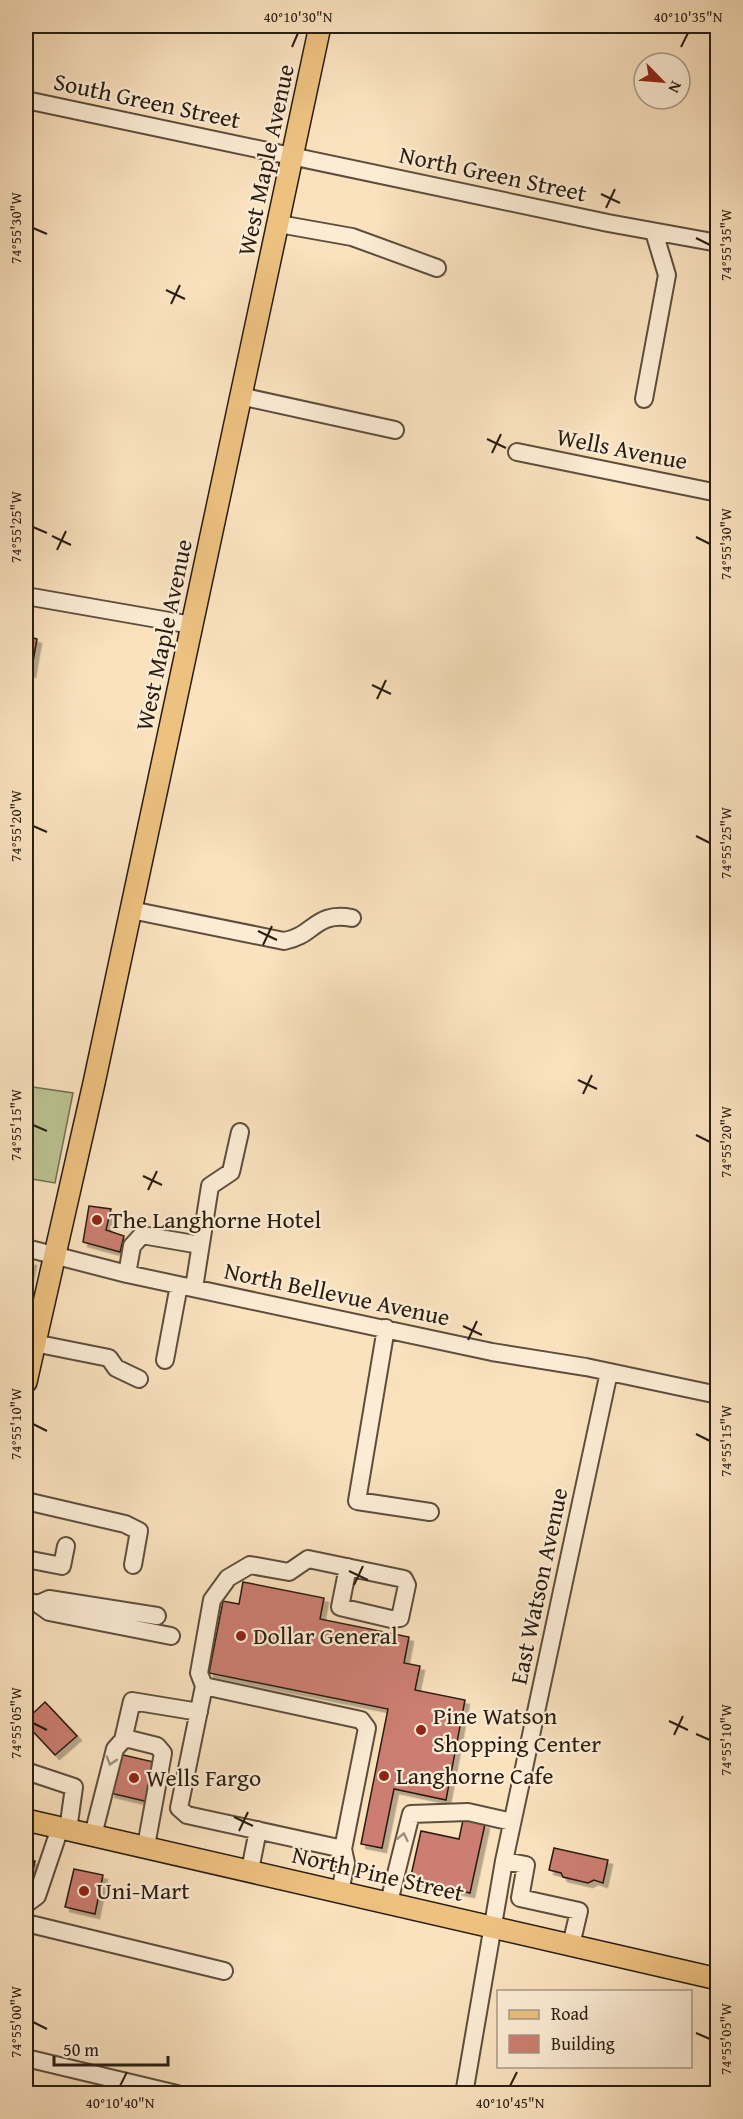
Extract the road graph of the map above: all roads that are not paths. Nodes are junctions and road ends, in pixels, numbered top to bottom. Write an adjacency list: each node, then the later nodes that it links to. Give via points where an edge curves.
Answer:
1 (320, 26): 3 (main road, West Maple Avenue)
2 (26, 100): 3 (street, South Green Street)
3 (293, 157): 4 (main road, West Maple Avenue); 5 (street, North Green Street)
4 (279, 224): 7 (street, via 351,237); 8 (main road, West Maple Avenue)
5 (654, 232): 6 (street, North Green Street); 9 (street, via 667,275)
6 (717, 243)
7 (437, 268)
8 (240, 396): 10 (street); 14 (main road, West Maple Avenue)
9 (644, 399)
10 (395, 430)
11 (517, 452): 12 (street, Wells Avenue)
12 (717, 493)
13 (26, 596): 14 (street)
14 (192, 626): 15 (main road, West Maple Avenue)
15 (131, 910): 16 (street, via 284,941 326,918); 20 (main road, West Maple Avenue)
16 (352, 918)
17 (240, 1132): 18 (street, via 231,1172 210,1186)
18 (200, 1245): 21 (street, via 142,1235 132,1246); 22 (street)
19 (26, 1248): 20 (street, North Bellevue Avenue)
20 (54, 1254): 21 (street, North Bellevue Avenue); 24 (main road, West Maple Avenue)
21 (127, 1274): 22 (street, North Bellevue Avenue)
22 (187, 1287): 23 (street, North Bellevue Avenue); 25 (street)
23 (386, 1328): 26 (street, North Bellevue Avenue, via 492,1352); 31 (street, via 357,1501)
24 (32, 1334): 27 (street, via 109,1358 116,1368); 28 (main road, West Maple Avenue)
25 (165, 1360)
26 (609, 1372): 29 (street, North Bellevue Avenue); 44 (street, East Watson Avenue)
27 (139, 1379)
28 (26, 1382)
29 (717, 1395)
30 (26, 1501): 34 (street, via 125,1524 139,1531)
31 (429, 1512)
32 (66, 1546): 33 (street, via 62,1566)
33 (26, 1559)
34 (132, 1565)
35 (348, 1567): 39 (street, via 308,1559 289,1572 250,1565 228,1578 212,1600 199,1673)
36 (32, 1602): 37 (street, via 49,1599); 38 (street, via 49,1612)
37 (157, 1616)
38 (171, 1636)
39 (204, 1686): 40 (street); 49 (street, via 361,1720 367,1728)
40 (199, 1712): 41 (street, via 132,1701); 46 (street, via 179,1808 187,1815)
41 (123, 1740): 47 (street, one-way to 47, via 112,1754); 48 (street, via 157,1746 163,1753)
42 (26, 1771): 45 (street, via 74,1787)
43 (26, 1820): 45 (main road, North Pine Street)
44 (512, 1822): 50 (street, East Watson Avenue); 53 (street, one-way to 44, via 411,1814 468,1812)
45 (64, 1829): 47 (main road, North Pine Street); 54 (street, via 38,1896)
46 (258, 1830): 49 (street); 51 (street)
47 (93, 1835): 48 (main road, North Pine Street)
48 (146, 1846): 51 (main road, North Pine Street)
49 (343, 1849): 52 (street, via 346,1863)
50 (504, 1861): 56 (street, East Watson Avenue); 57 (street, via 526,1865 520,1898 579,1911)
51 (250, 1870): 52 (main road, North Pine Street)
52 (340, 1891): 53 (main road, North Pine Street)
53 (389, 1902): 56 (main road, North Pine Street)
54 (26, 1904)
55 (26, 1923): 58 (street)
56 (491, 1927): 57 (main road, North Pine Street); 61 (street, East Watson Avenue)
57 (571, 1945): 59 (main road, North Pine Street)
58 (224, 1971)
59 (717, 1979)
60 (26, 2058): 62 (street)
61 (468, 2092)
62 (177, 2094)

